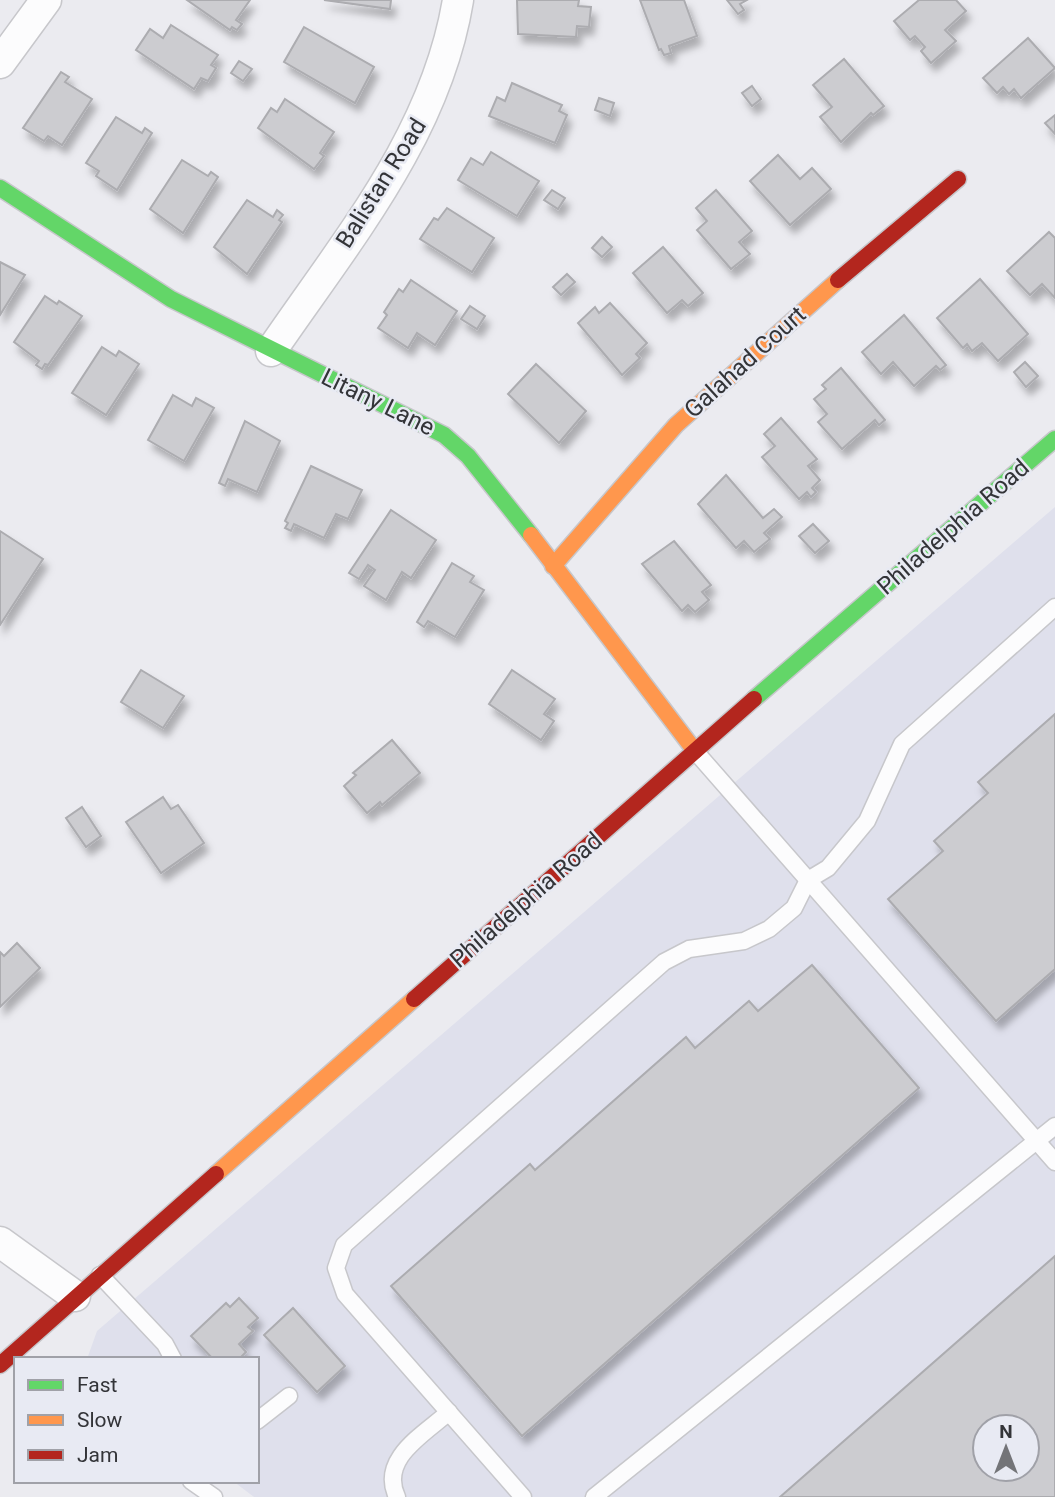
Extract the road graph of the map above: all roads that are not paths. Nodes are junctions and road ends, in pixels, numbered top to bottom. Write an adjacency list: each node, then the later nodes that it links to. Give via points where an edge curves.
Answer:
1 (46, 0): 3 (street)
2 (458, 0): 6 (street, Balistan Road, via 442,68 411,141)
3 (0, 64)
4 (958, 179): 8 (street, Galahad Court, via 784,325 676,425)
5 (0, 188): 6 (street, Litany Lane, via 171,299)
6 (271, 351): 8 (street, Litany Lane, via 444,435 501,495)
7 (1055, 439): 10 (street, Philadelphia Road)
8 (553, 566): 10 (street, Litany Lane)
9 (1055, 607): 11 (lane, via 902,744 867,821 828,868)
10 (695, 751): 11 (lane); 16 (street, Philadelphia Road)
11 (808, 880): 13 (lane); 21 (lane, via 794,908 769,929 744,941 689,949 664,962 344,1245 337,1268 345,1294)
12 (1055, 1126): 13 (lane)
13 (1037, 1142): 14 (lane); 27 (lane)
14 (1055, 1162)
15 (0, 1242): 17 (street)
16 (100, 1275): 17 (street, Philadelphia Road); 18 (lane)
17 (75, 1297): 19 (street, Philadelphia Road)
18 (172, 1357)
19 (6, 1358)
20 (289, 1395): 22 (lane)
21 (449, 1412): 25 (lane, via 396,1459 391,1473); 26 (lane)
22 (259, 1419)
23 (194, 1483): 24 (lane)
24 (214, 1497)
25 (397, 1497)
26 (523, 1497)
27 (594, 1497)

